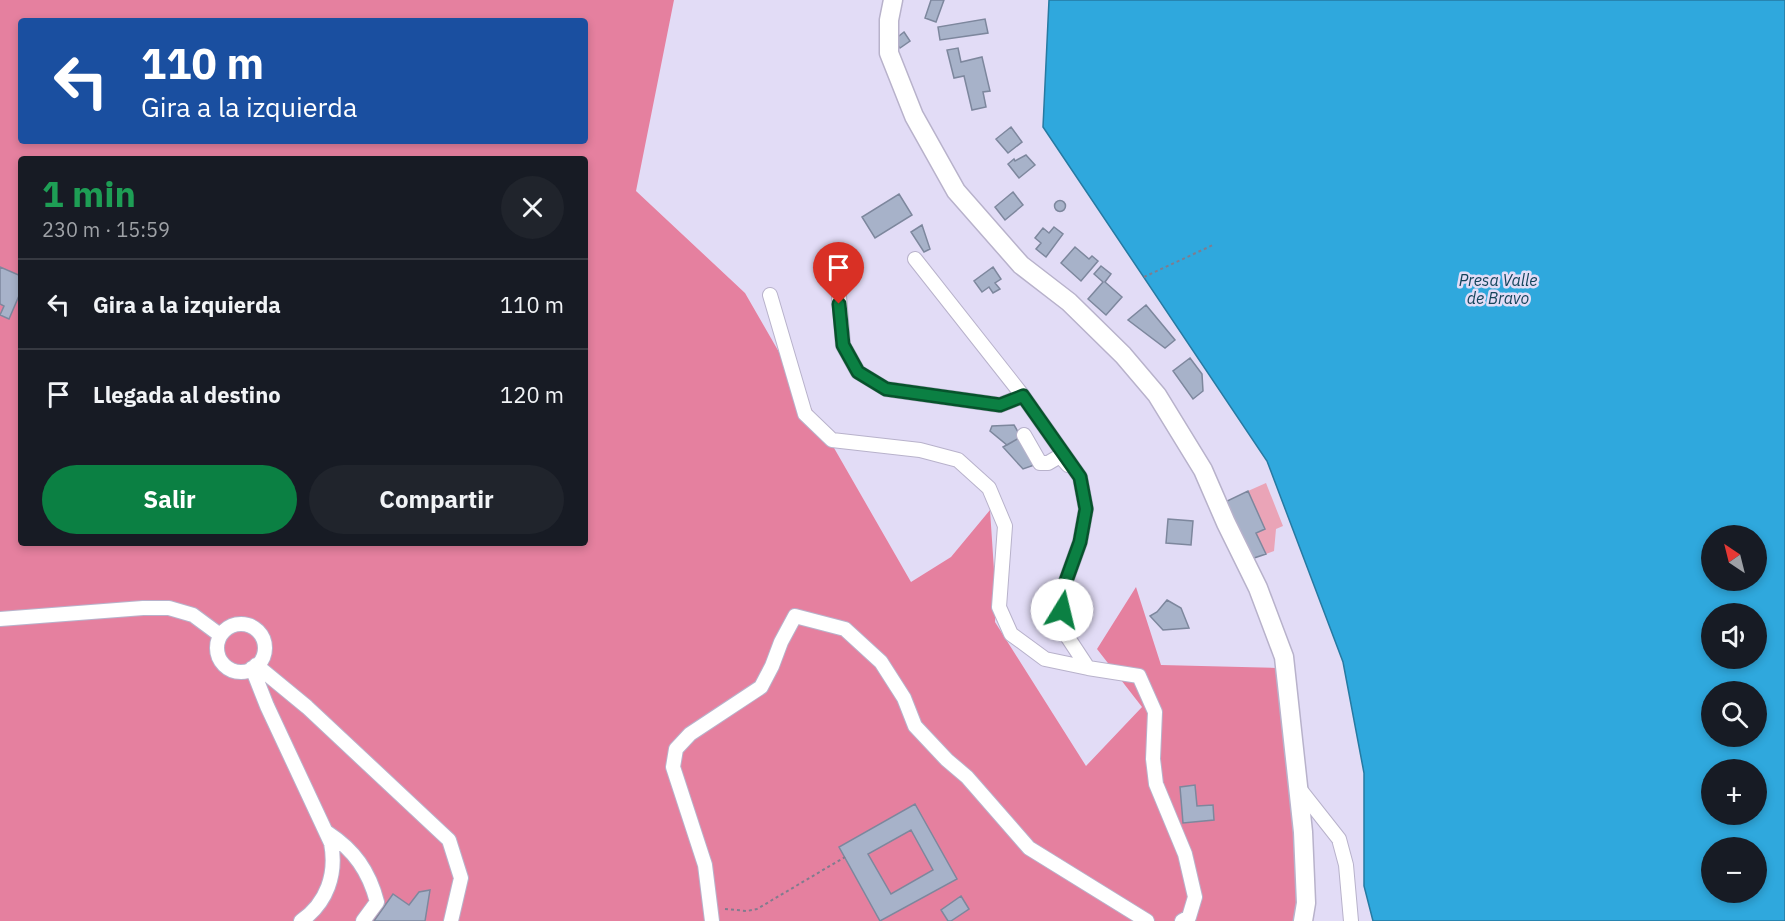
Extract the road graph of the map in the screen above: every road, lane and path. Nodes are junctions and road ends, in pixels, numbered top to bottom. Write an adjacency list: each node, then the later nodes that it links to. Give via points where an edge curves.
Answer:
1 (893, 0): 14 (main road, via 889,53 914,116 956,191 1021,265 1069,302 1123,355 1157,395 1203,470 1258,588 1284,657)
2 (1213, 245): 4 (path)
3 (915, 260): 7 (street)
4 (1144, 277)
5 (838, 284): 7 (street, via 843,345 858,372 886,389 1000,405)
6 (770, 295): 13 (street, via 806,414 832,440 920,450 958,460 989,488 1005,526 999,607 1011,634 1045,659)
7 (1023, 396): 9 (street)
8 (1024, 435): 9 (street, via 1040,463 1060,456)
9 (1080, 477): 13 (street, via 1086,509 1080,542 1062,592 1061,627)
10 (0, 619): 11 (street, via 170,608 193,615)
11 (220, 635): 12 (street, via 217,647 222,663 238,671); 12 (street, via 238,624 257,630 265,648)
12 (254, 667): 15 (street, via 267,706); 20 (street, via 307,707 449,840 461,878)
13 (1088, 668): 22 (street, via 1139,676 1155,712 1156,784 1185,854 1195,897 1190,917)
14 (1297, 785): 23 (main road, via 1303,832); 24 (street, via 1339,839 1346,865)
15 (328, 833): 18 (street, via 333,853 329,885 320,903); 19 (street, via 355,855 369,876 377,902)
16 (844, 857): 17 (path, via 758,909)
17 (711, 914): 21 (street, via 705,865 673,768 676,749 690,734 761,687 795,616 845,629 881,662 904,698 915,726 967,777 1029,848)
18 (301, 921)
19 (363, 921)
20 (451, 921)
21 (1147, 921)
22 (1182, 921)
23 (1304, 921)
24 (1351, 921)

